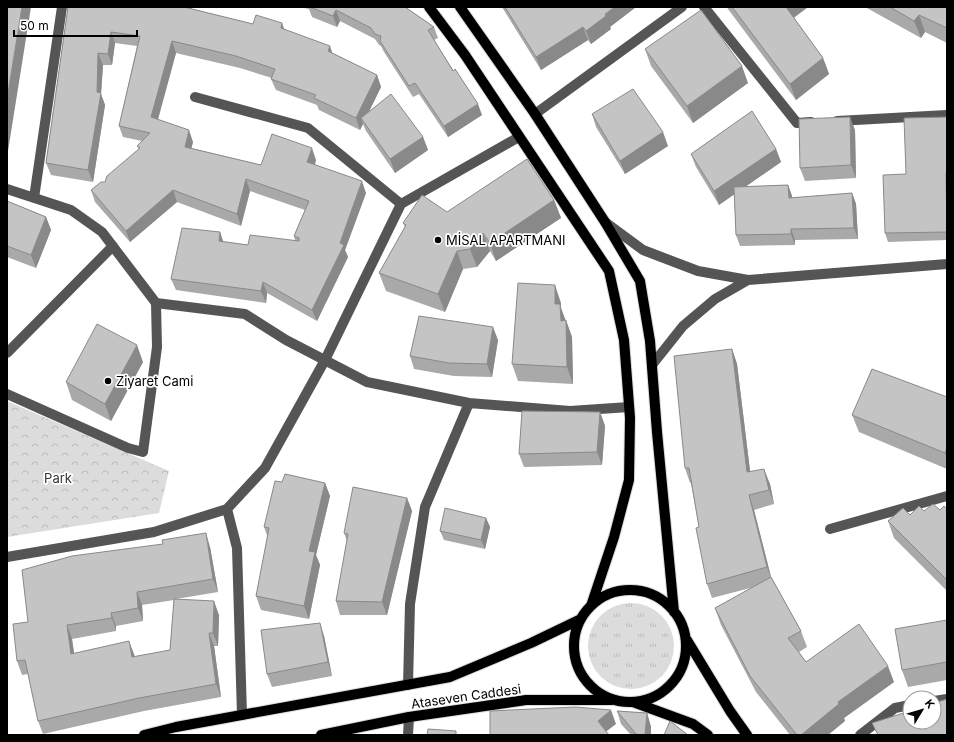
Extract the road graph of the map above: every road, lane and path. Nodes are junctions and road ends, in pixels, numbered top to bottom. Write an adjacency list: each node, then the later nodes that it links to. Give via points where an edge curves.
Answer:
1 (62, 7): 11 (street)
2 (430, 7): 9 (main road)
3 (460, 7): 7 (main road)
4 (682, 7): 7 (street)
5 (704, 7): 8 (street, via 797,123)
6 (195, 97): 12 (street, via 308,128)
7 (535, 114): 13 (main road)
8 (947, 115)
9 (519, 137): 12 (street); 23 (main road, via 609,271 624,340)
10 (7, 189): 11 (street)
11 (34, 198): 14 (street, via 71,210 102,232)
12 (400, 204): 19 (street)
13 (605, 222): 16 (street, via 643,250 698,271); 20 (main road, via 640,281)
14 (113, 246): 17 (street); 18 (street)
15 (947, 264): 16 (street)
16 (748, 280): 20 (street, via 715,299 683,326)
17 (156, 303): 19 (street, via 245,314 286,340); 21 (street, via 157,347 143,452 128,448)
18 (7, 353)
19 (325, 360): 22 (street, via 367,382); 25 (street, via 265,468)
20 (652, 365): 29 (main road)
21 (7, 394)
22 (469, 403): 23 (street, via 570,410); 32 (street, via 426,507 410,604)
23 (629, 406): 28 (main road, via 629,480 614,537)
24 (947, 496): 26 (street)
25 (227, 509): 27 (street, via 154,532); 36 (street, via 237,548)
26 (830, 529)
27 (7, 557)
28 (591, 606): 29 (main road, via 607,595 625,590 643,591 661,599); 30 (main road)
29 (674, 612): 31 (main road, via 682,624)
30 (581, 619): 32 (main road, via 531,644 450,677); 33 (main road, via 574,652 579,668 588,682 600,693)
31 (686, 638): 34 (main road, via 682,668 674,681 655,696); 42 (main road)
32 (408, 685): 36 (main road)
33 (616, 700): 34 (main road); 37 (main road, Ataseven Caddesi, via 526,700)
34 (633, 702): 41 (main road, via 693,724)
35 (902, 707): 43 (street, via 896,708)
36 (242, 715): 38 (main road)
37 (409, 718): 39 (main road, Ataseven Caddesi); 40 (street)
38 (144, 735)
39 (321, 735)
40 (408, 735)
41 (708, 735)
42 (747, 735)
43 (860, 735)

